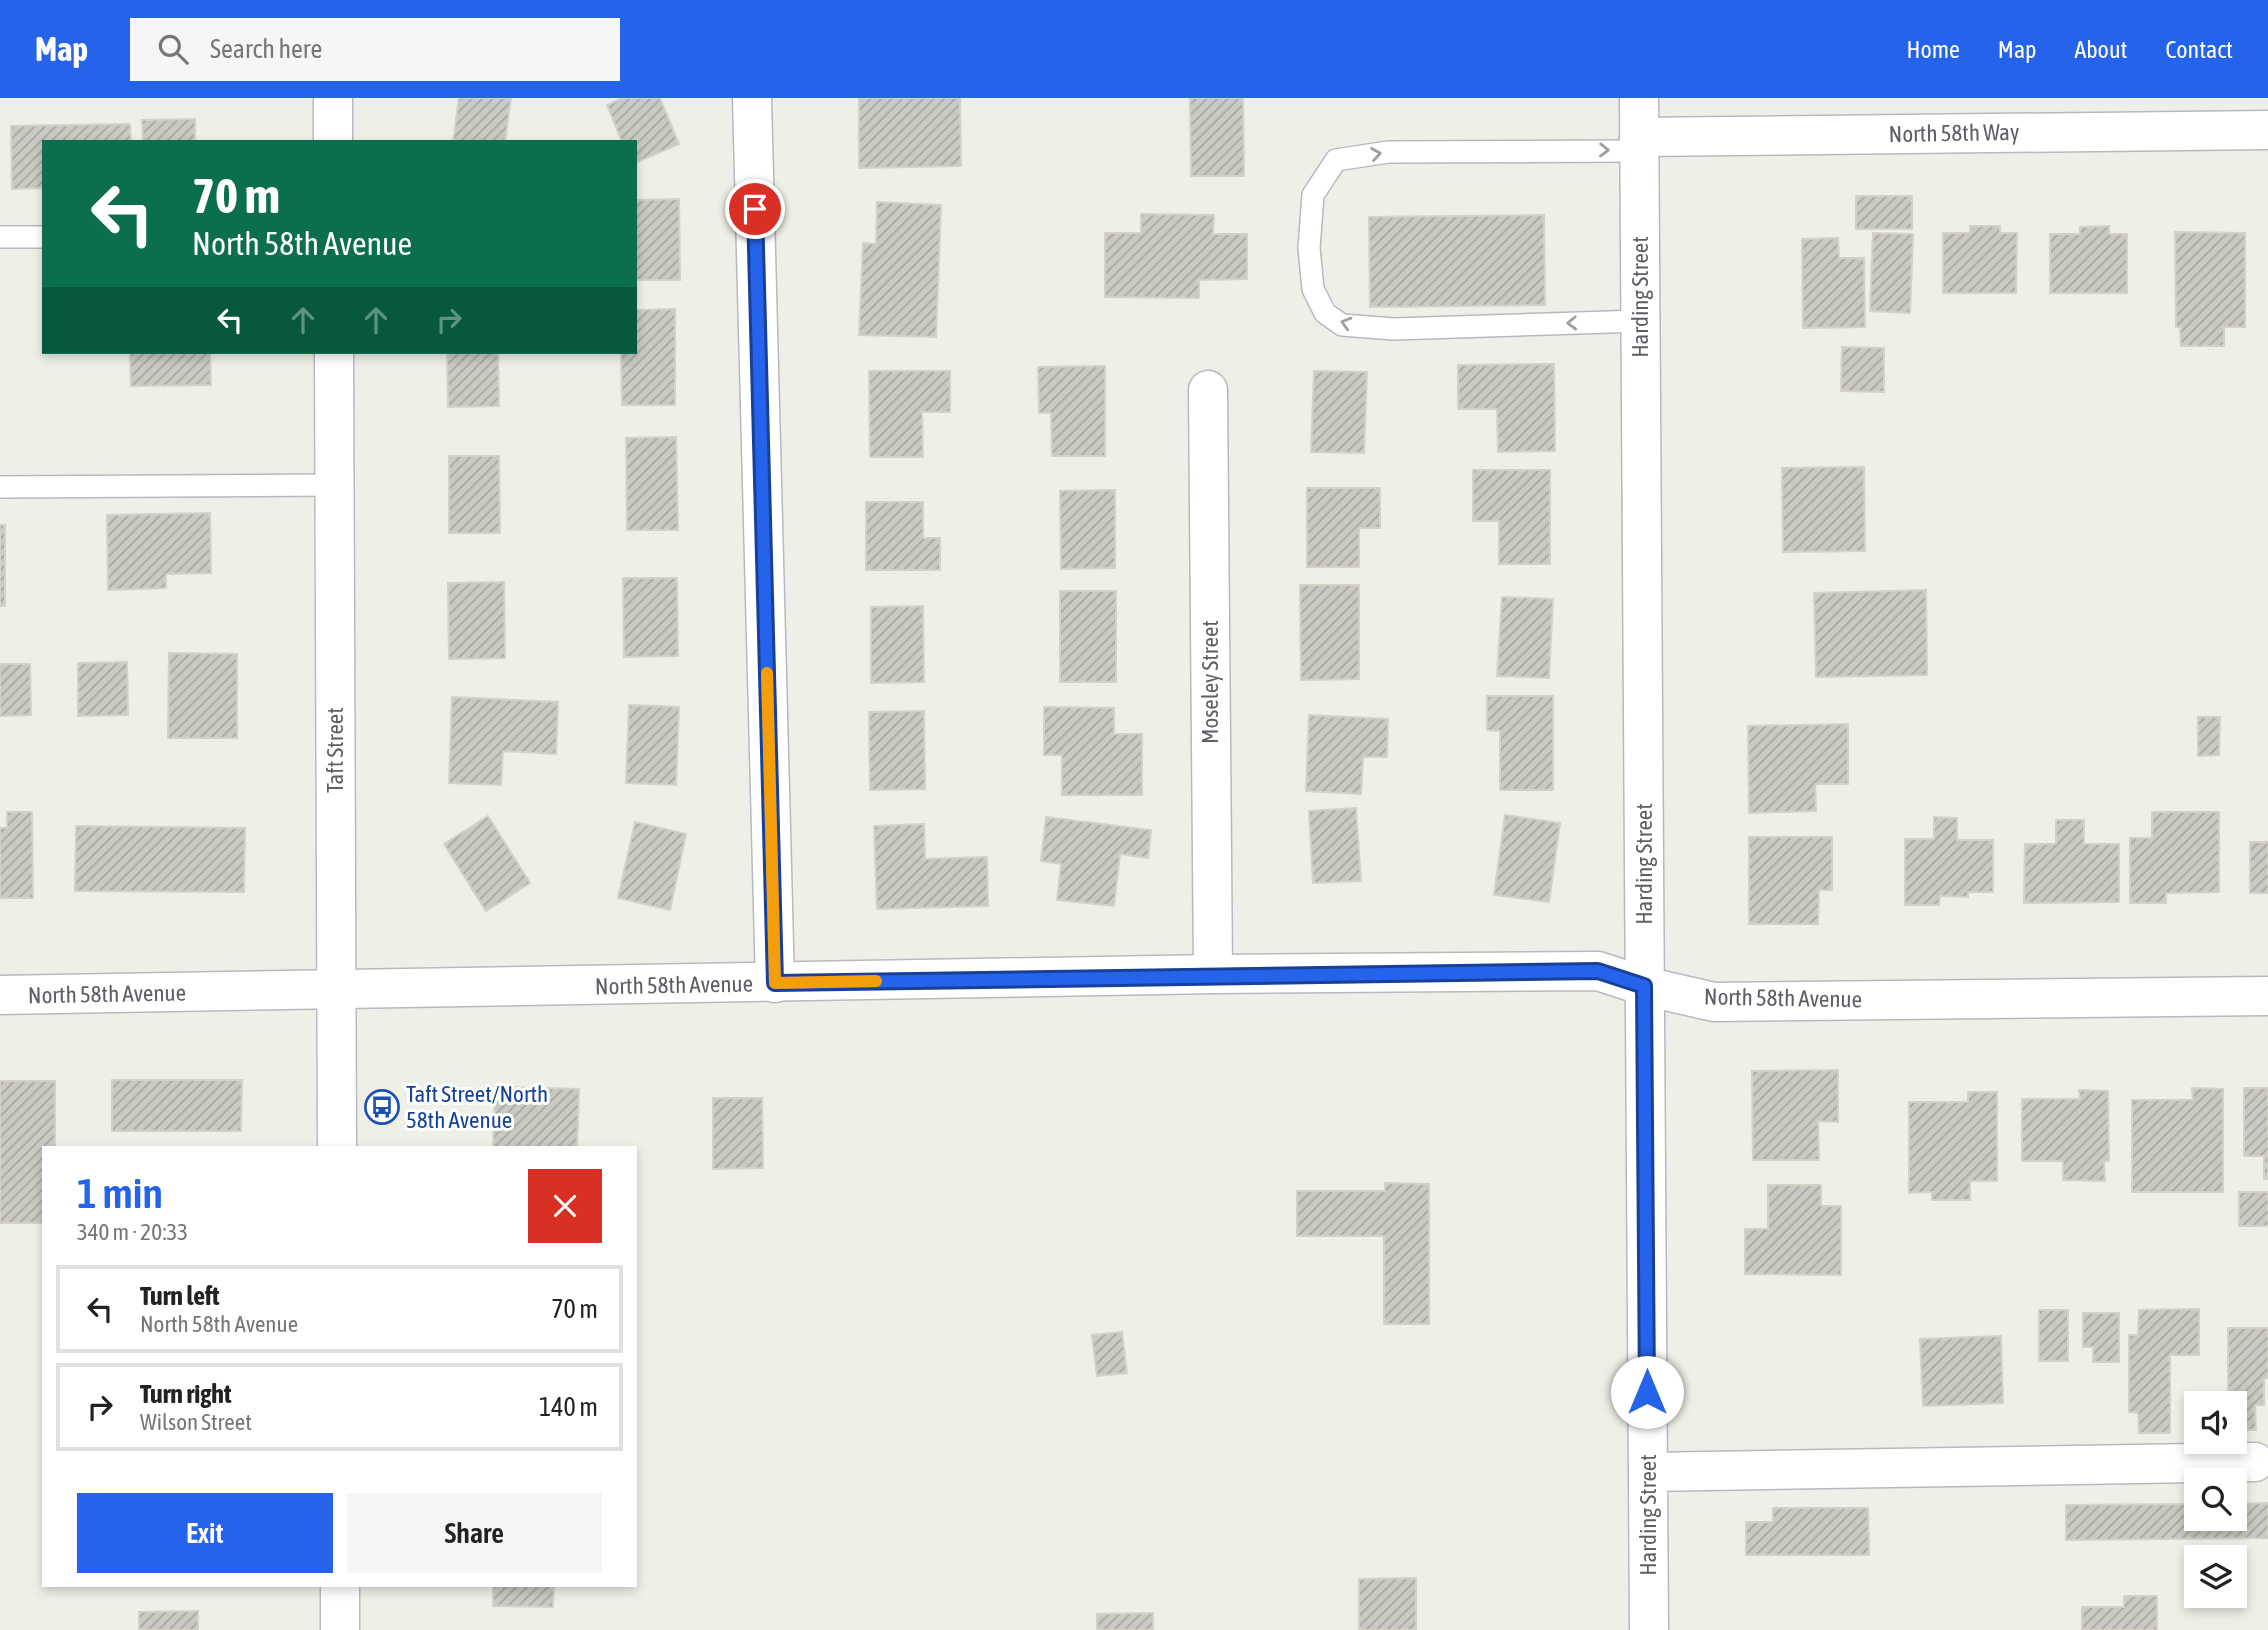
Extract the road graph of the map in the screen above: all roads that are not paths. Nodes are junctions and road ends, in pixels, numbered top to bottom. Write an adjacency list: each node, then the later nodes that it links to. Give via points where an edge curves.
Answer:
1 (333, 98): 5 (street)
2 (752, 98): 15 (street)
3 (1639, 98): 6 (street, Harding Street)
4 (2268, 130): 6 (street, North 58th Way)
5 (333, 140)
6 (1640, 144): 9 (street, Harding Street); 9 (lane, one-way to 6, via 1394,329 1342,325 1325,313 1313,289 1310,248 1313,195 1336,160 1388,152)
7 (0, 236): 8 (lane)
8 (42, 237)
9 (1640, 321): 16 (street, Harding Street)
10 (334, 354): 12 (street, Taft Street)
11 (1208, 390): 14 (street, Moseley Street)
12 (334, 485): 13 (lane); 17 (street, Taft Street)
13 (0, 487)
14 (1213, 974): 15 (street, North 58th Avenue); 16 (street, North 58th Avenue, via 1598,971)
15 (775, 983): 17 (street, North 58th Avenue)
16 (1644, 986): 19 (street, North 58th Avenue, via 1714,1002); 22 (street, Harding Street)
17 (335, 991): 18 (street, North 58th Avenue); 20 (street, Taft Street)
18 (0, 995)
19 (2268, 996)
20 (337, 1146)
21 (2255, 1462): 22 (street)
22 (1648, 1472): 25 (street, Harding Street)
23 (340, 1587): 24 (street)
24 (340, 1630)
25 (1649, 1630)

